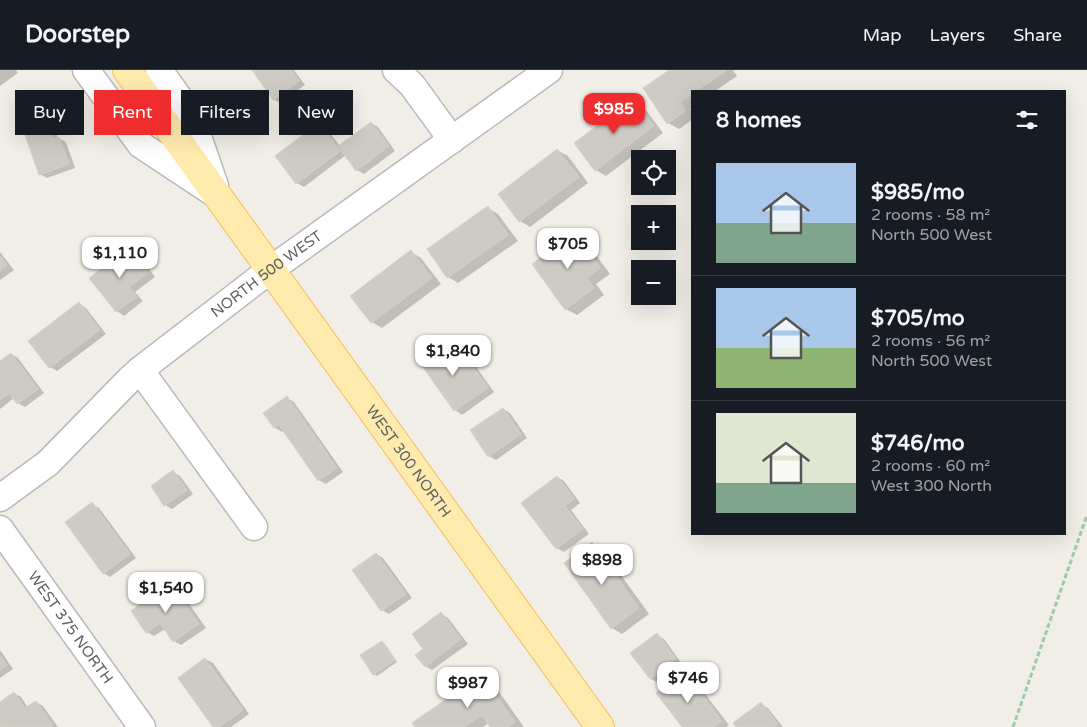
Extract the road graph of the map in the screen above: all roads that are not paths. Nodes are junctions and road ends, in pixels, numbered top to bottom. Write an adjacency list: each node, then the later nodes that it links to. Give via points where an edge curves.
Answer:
1 (86, 70): 7 (street, WEST 300 NORTH, via 141,145)
2 (127, 70): 7 (main road, WEST 300 NORTH)
3 (159, 70): 7 (street, WEST 300 NORTH, via 190,112)
4 (396, 70): 6 (street, via 412,85)
5 (549, 70): 6 (street, NORTH 500 WEST)
6 (452, 140): 8 (street, NORTH 500 WEST)
7 (219, 196): 8 (main road, WEST 300 NORTH)
8 (270, 270): 9 (street, NORTH 500 WEST); 14 (main road, WEST 300 NORTH)
9 (140, 370): 10 (street, NORTH 500 WEST, via 48,464); 11 (street)
10 (0, 498)
11 (254, 527)
12 (0, 529): 13 (street, WEST 375 NORTH)
13 (142, 727)
14 (600, 727)

